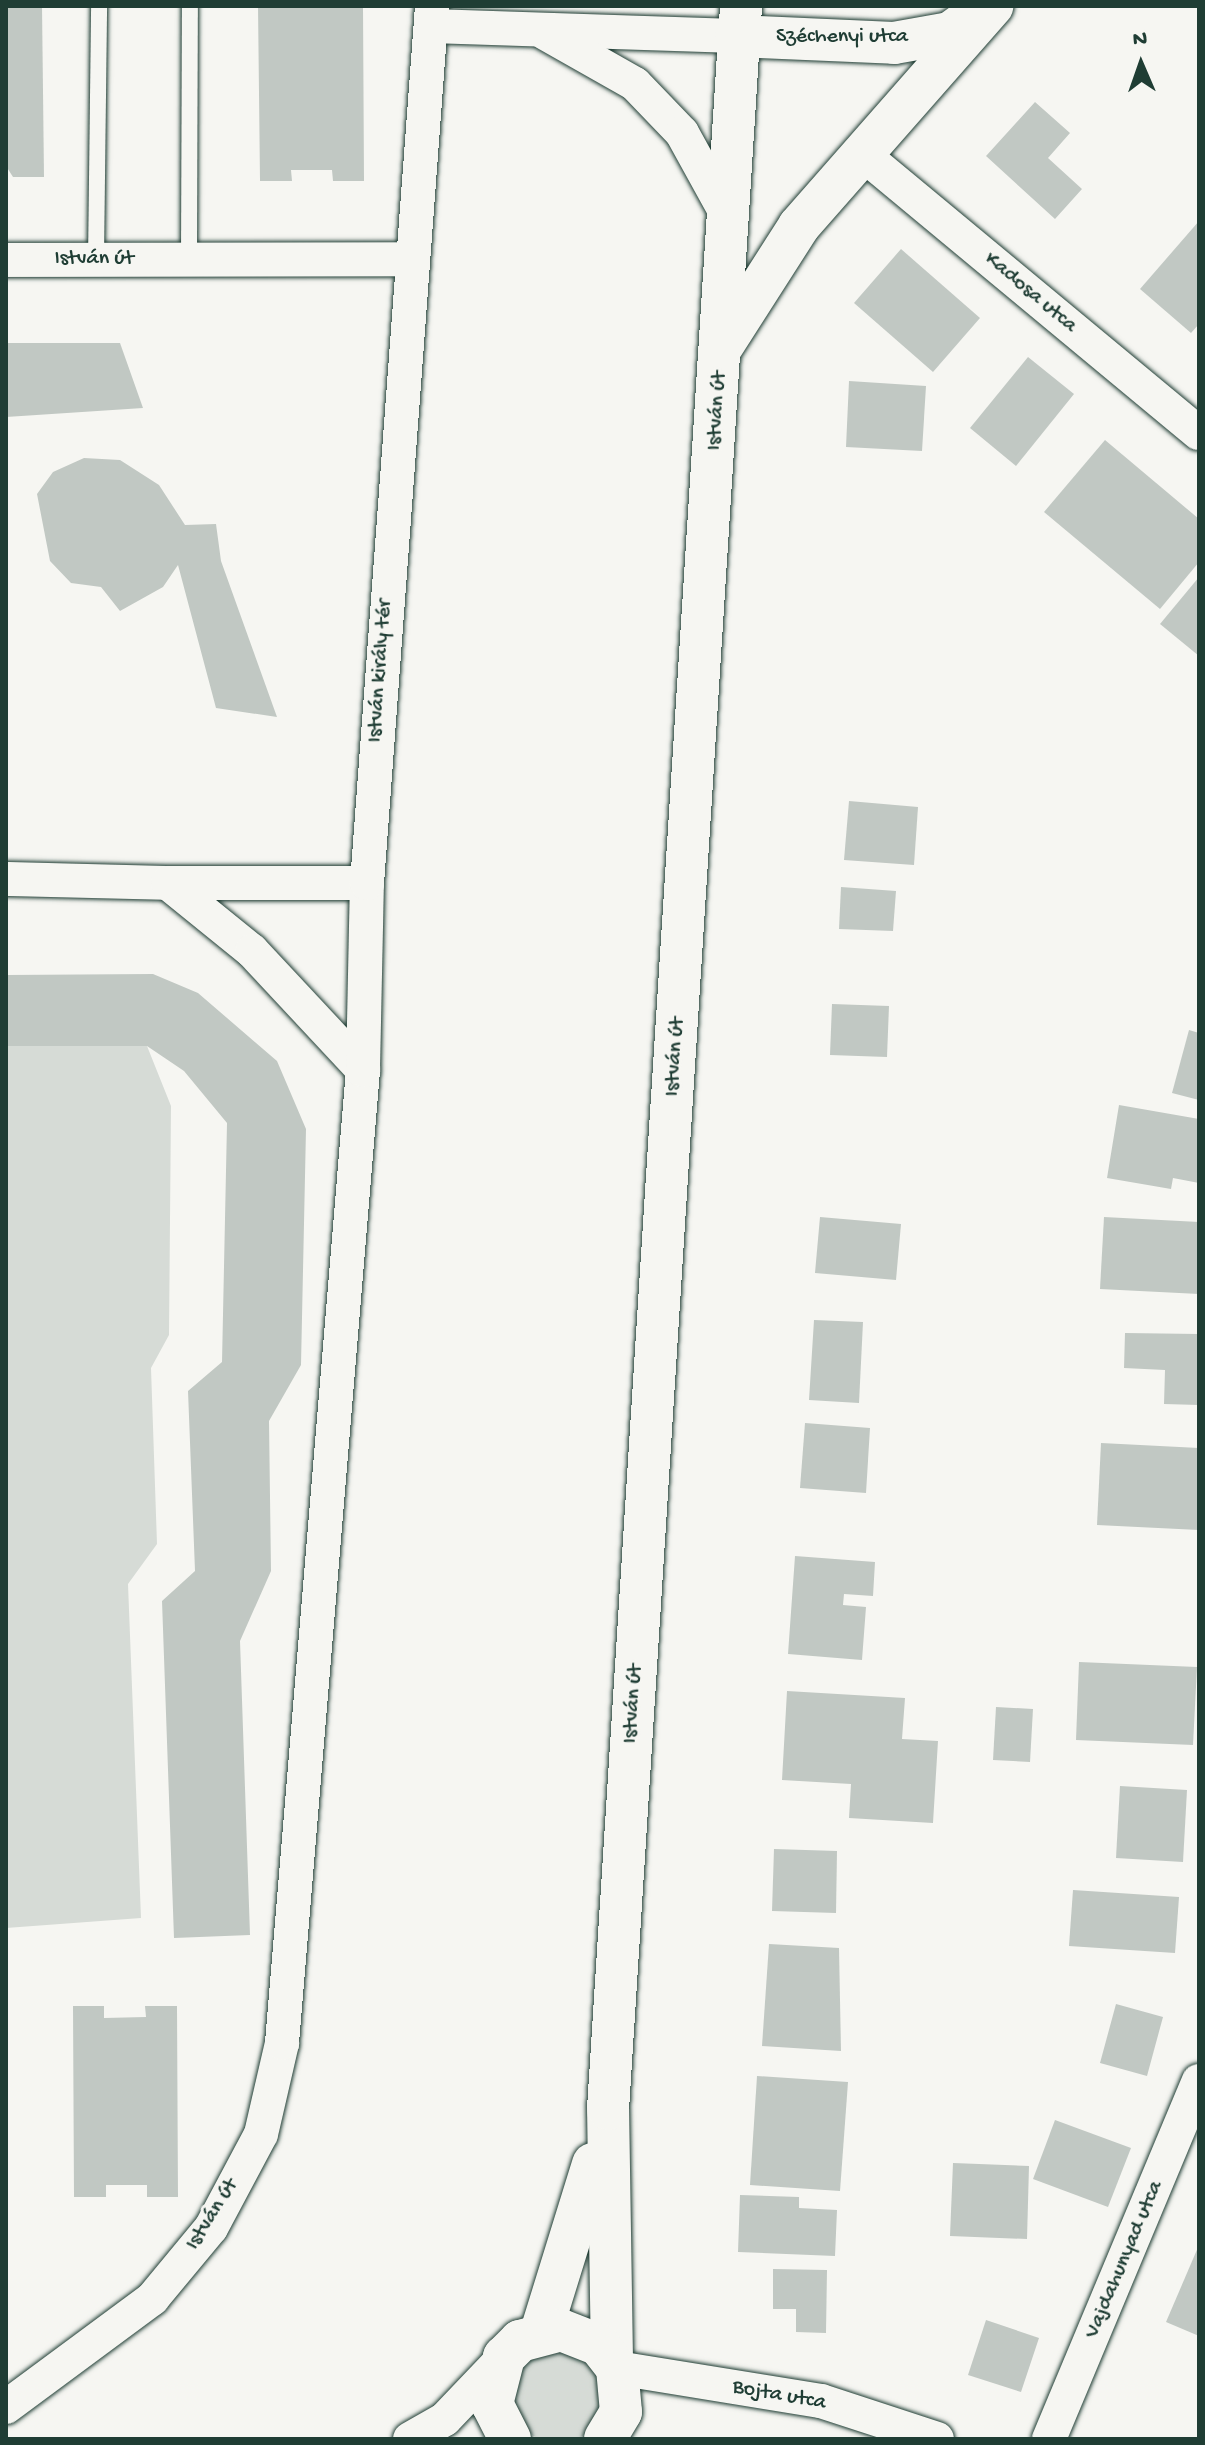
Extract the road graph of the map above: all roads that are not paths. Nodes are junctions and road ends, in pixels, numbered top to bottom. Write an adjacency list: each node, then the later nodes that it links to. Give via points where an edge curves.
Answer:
1 (99, 6): 11 (lane)
2 (190, 6): 12 (lane)
3 (990, 6): 5 (street, Széchenyi utca, via 950,33 894,43); 7 (street)
4 (432, 16): 6 (street); 9 (street)
5 (738, 21): 6 (street); 8 (street, István út)
6 (538, 29): 8 (street, via 635,84 682,133)
7 (860, 152): 13 (street, via 799,226); 14 (street, Kadosa utca)
8 (725, 211): 13 (street, István út)
9 (408, 259): 12 (street, István út); 17 (street, István király tér)
10 (6, 260): 11 (street, István út)
11 (96, 260): 12 (street, István út)
12 (189, 260)
13 (723, 346): 20 (street, István út)
14 (1199, 433)
15 (6, 879): 16 (street)
16 (168, 883): 17 (street); 18 (street, via 252,951)
17 (367, 883): 18 (street, István út)
18 (363, 1070): 24 (street, István út, via 282,2043 261,2134 211,2228 152,2299 36,2391)
19 (1199, 2081): 29 (street, Vajdahunyad utca)
20 (608, 2109): 21 (street, István út); 23 (street, István út)
21 (541, 2332): 22 (street); 23 (street, via 581,2334)
22 (504, 2357): 25 (street, via 445,2419); 26 (street, via 492,2404)
23 (615, 2364): 27 (street, István út, via 621,2412); 28 (street, Bojta utca, via 821,2401)
24 (6, 2407)
25 (410, 2439)
26 (510, 2439)
27 (605, 2439)
28 (937, 2439)
29 (1049, 2439)

